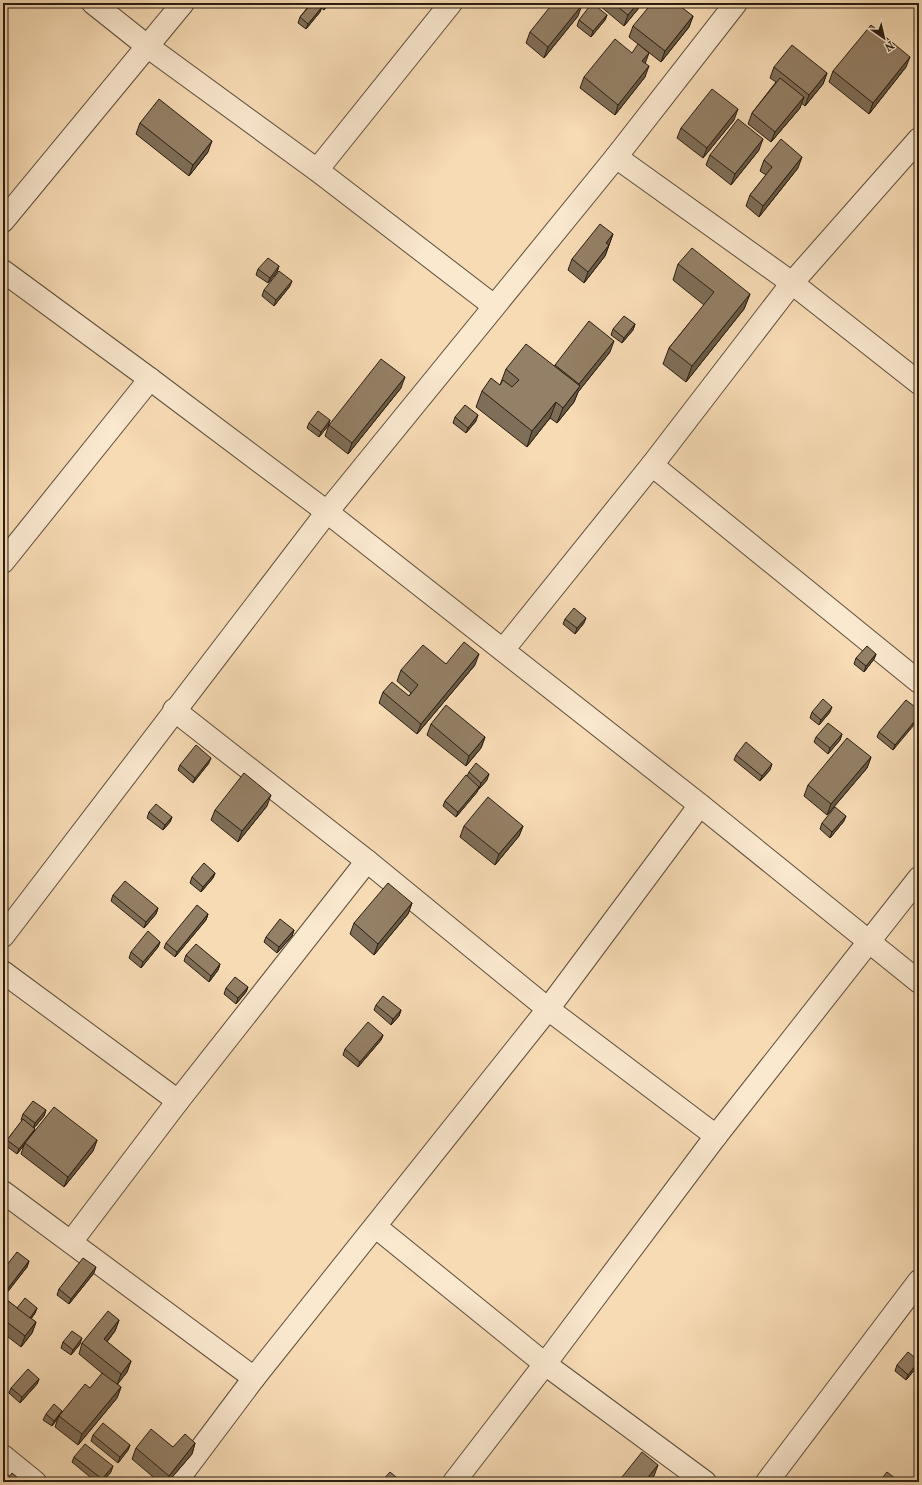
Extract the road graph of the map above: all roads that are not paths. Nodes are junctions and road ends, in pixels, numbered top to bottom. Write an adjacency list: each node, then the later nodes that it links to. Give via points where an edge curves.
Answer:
1 (93, 3): 5 (street)
2 (183, 3): 5 (street)
3 (451, 3): 8 (street)
4 (736, 3): 7 (street)
5 (148, 46): 8 (street); 9 (street)
6 (919, 139): 12 (street)
7 (616, 157): 12 (street); 13 (street)
8 (317, 170): 13 (street)
9 (10, 197): 10 (street)
10 (3, 221)
11 (3, 271): 14 (street)
12 (792, 283): 15 (street); 16 (street)
13 (494, 306): 17 (street)
14 (150, 379): 17 (street); 18 (street)
15 (919, 383)
16 (652, 465): 19 (street); 20 (street)
17 (327, 512): 19 (street); 21 (street)
18 (3, 562)
19 (503, 650): 22 (street)
20 (919, 682)
21 (174, 710): 23 (street); 25 (street)
22 (700, 805): 26 (street); 29 (street)
23 (367, 860): 29 (street); 30 (street)
24 (919, 878): 26 (street)
25 (3, 936)
26 (869, 941): 28 (street); 31 (street)
27 (3, 972): 30 (street)
28 (919, 982)
29 (548, 1009): 31 (street); 33 (street)
30 (178, 1101): 34 (street)
31 (716, 1136): 36 (street)
32 (3, 1192): 34 (street)
33 (376, 1227): 36 (street); 37 (street)
34 (71, 1242): 37 (street)
35 (919, 1281): 43 (street)
36 (544, 1364): 41 (street); 42 (street)
37 (254, 1378): 40 (street)
38 (3, 1456): 39 (street)
39 (36, 1482)
40 (176, 1482)
41 (454, 1482)
42 (706, 1482)
43 (768, 1482)

